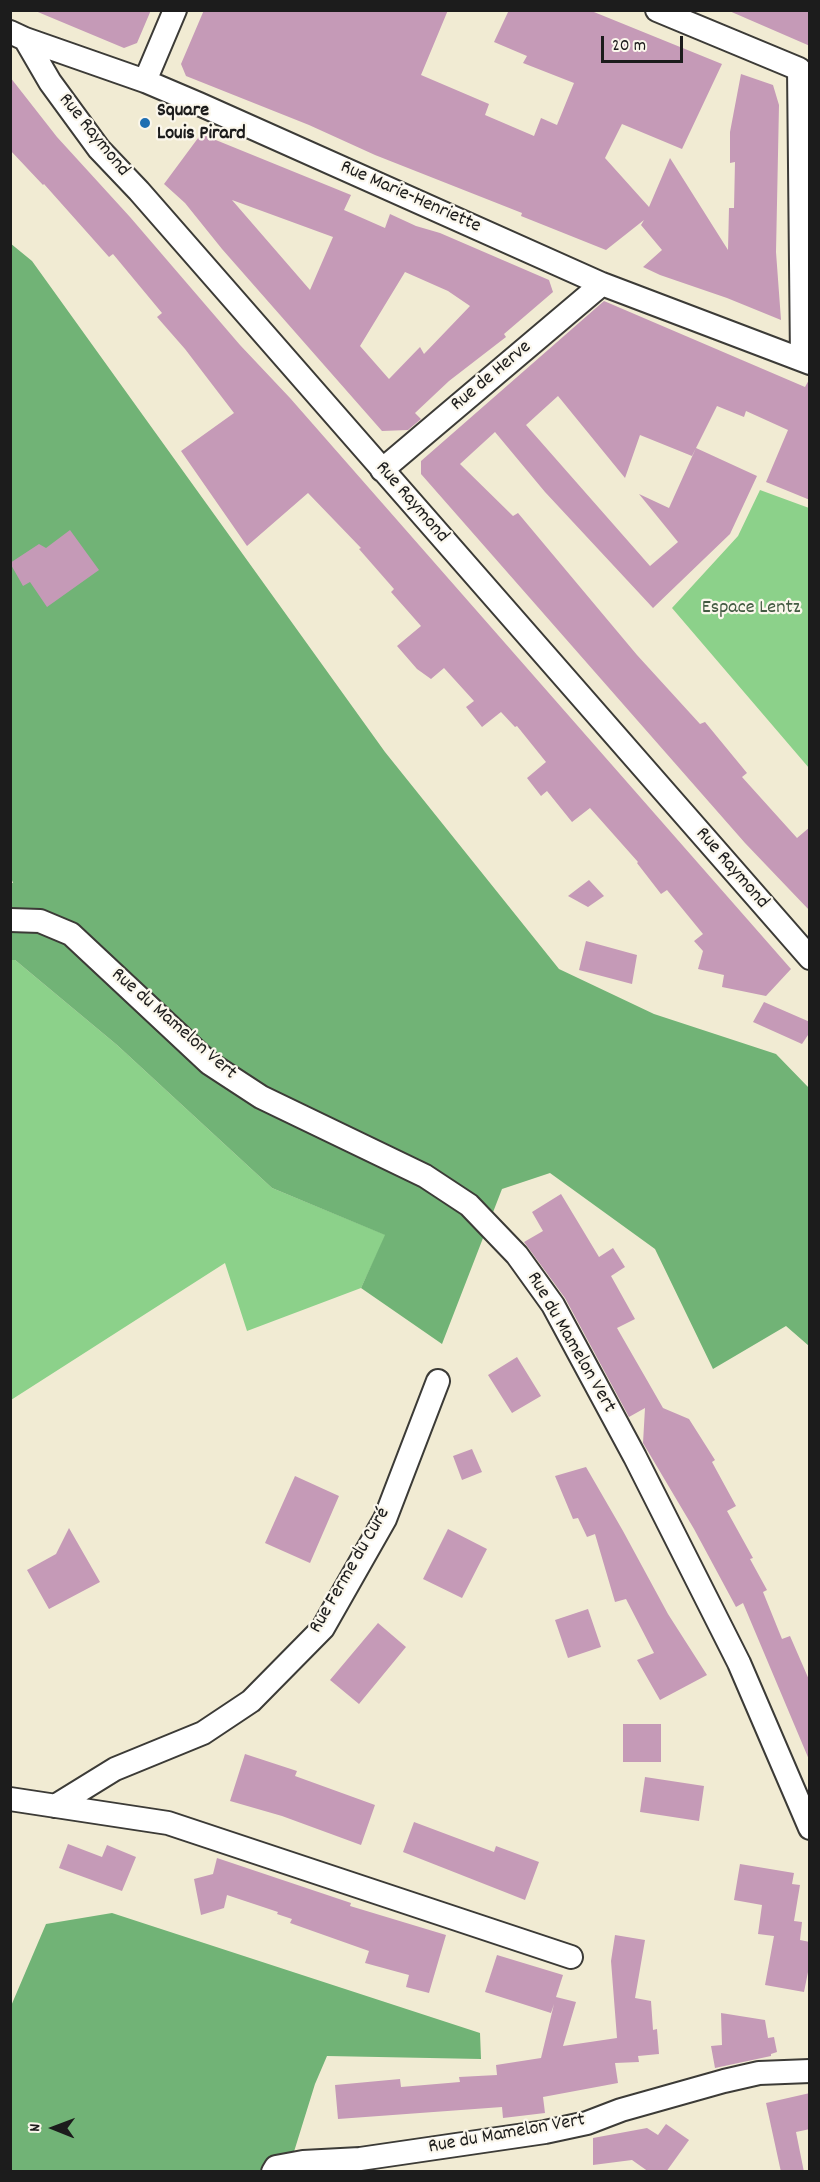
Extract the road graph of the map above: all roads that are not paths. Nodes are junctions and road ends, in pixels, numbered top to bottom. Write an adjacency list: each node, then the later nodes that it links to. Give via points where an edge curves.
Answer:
1 (175, 10): 4 (street)
2 (657, 10): 6 (street, via 799,69)
3 (18, 35): 4 (street, Rue Marie-Henriette); 7 (street, Rue Raymond, via 99,149)
4 (145, 81): 5 (street, Rue Marie-Henriette)
5 (602, 284): 6 (street, Rue Marie-Henriette); 7 (street, Rue de Herve)
6 (806, 362)
7 (382, 470): 9 (street, Rue Raymond)
8 (10, 920): 13 (street, Rue du Mamelon Vert, via 40,921 71,934 209,1063 261,1097 425,1176 469,1205 518,1255 553,1305 645,1477 739,1663)
9 (810, 958)
10 (438, 1381): 12 (street, Rue Ferme du Curé, via 384,1519 323,1628 251,1701 203,1733 115,1769)
11 (10, 1799): 12 (street)
12 (55, 1806): 14 (street, via 168,1823)
13 (810, 1828)
14 (571, 1957)
15 (810, 2071): 16 (street, Rue du Mamelon Vert, via 759,2073 724,2081 545,2132 360,2159 303,2162 276,2167)
16 (273, 2172)

